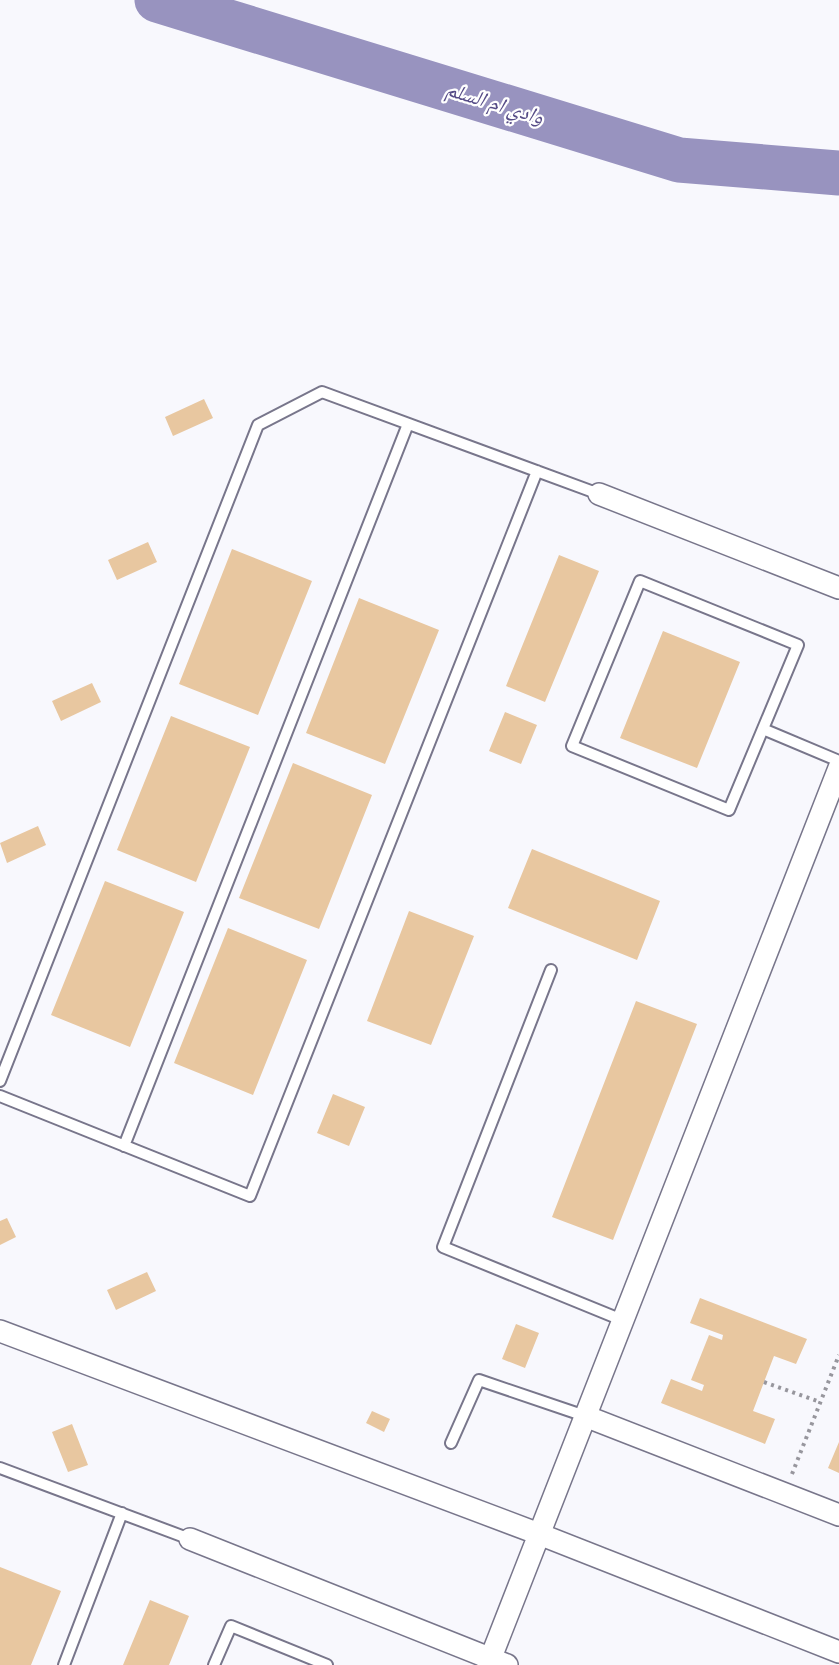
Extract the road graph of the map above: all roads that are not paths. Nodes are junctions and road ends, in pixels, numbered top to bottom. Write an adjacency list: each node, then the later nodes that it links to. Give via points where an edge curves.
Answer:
1 (408, 424): 2 (lane); 9 (lane, via 322,392 258,425); 11 (lane)
2 (537, 471): 3 (lane); 11 (lane, via 250,1197)
3 (599, 494): 4 (street)
4 (839, 588)
5 (763, 729): 5 (lane, via 729,810 572,746 640,580 798,645); 6 (lane)
6 (839, 761)
7 (839, 768): 12 (street)
8 (551, 970): 12 (lane, via 443,1247)
9 (0, 1081)
10 (0, 1096): 11 (lane)
11 (124, 1146)
12 (622, 1320): 14 (street)
13 (0, 1331): 19 (street)
14 (585, 1416): 15 (lane, via 479,1380); 18 (street); 19 (street)
15 (451, 1443)
16 (0, 1468): 17 (lane)
17 (122, 1513): 20 (lane); 23 (lane)
18 (839, 1515)
19 (539, 1534): 21 (street); 22 (street)
20 (190, 1539): 22 (street)
21 (839, 1652)
22 (495, 1663)
23 (64, 1665)
24 (214, 1665): 25 (lane, via 231,1626)
25 (327, 1665)

